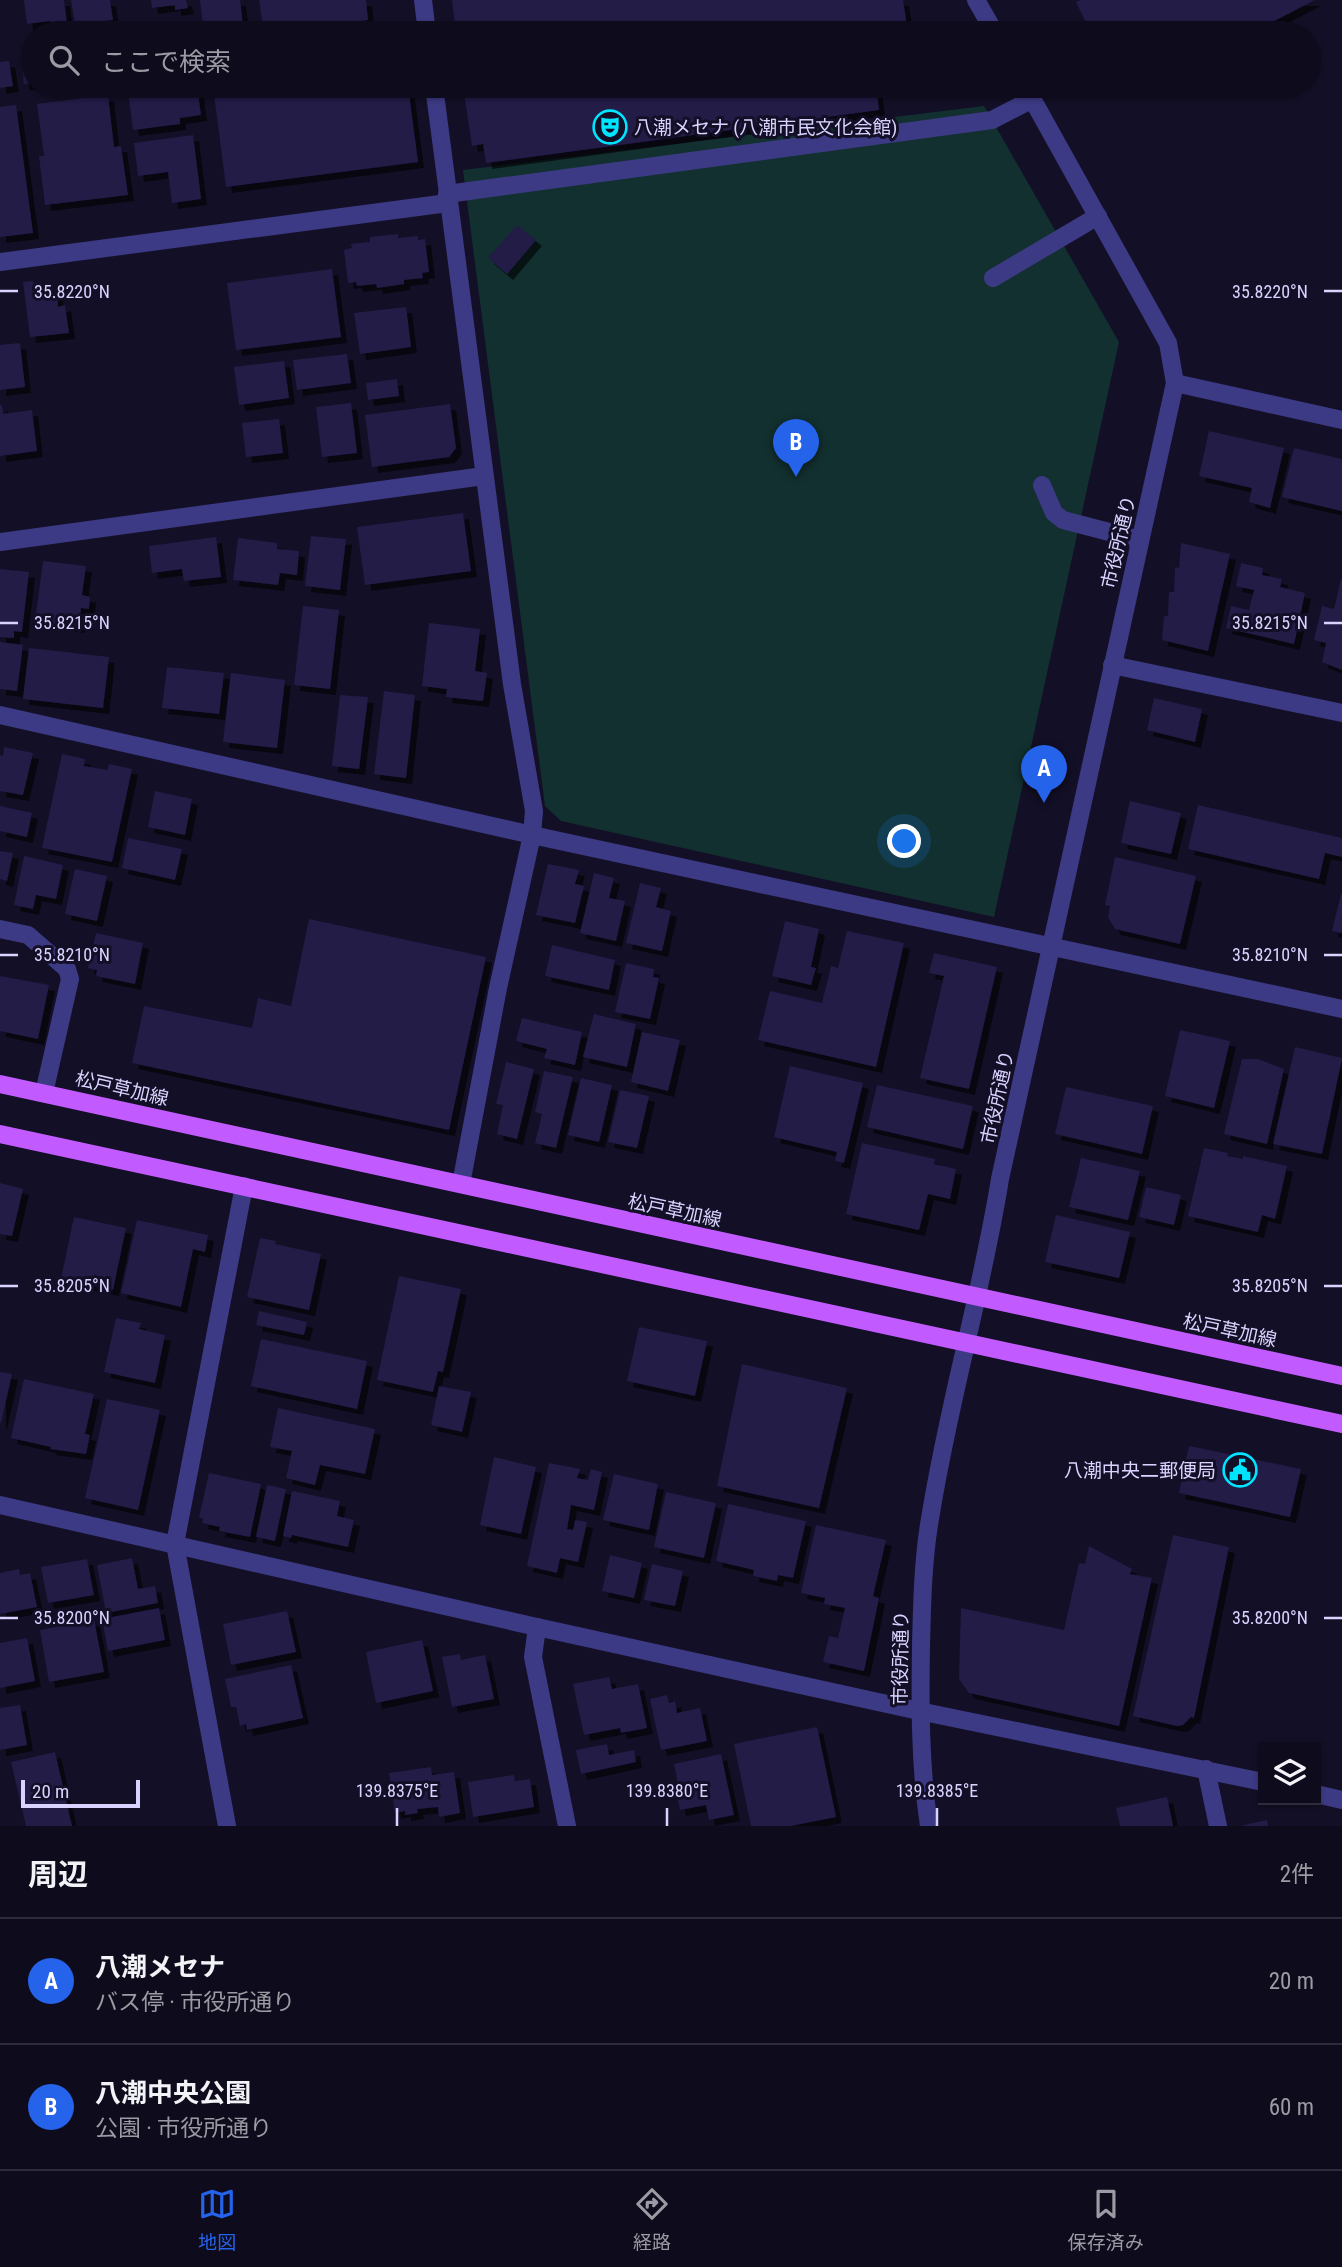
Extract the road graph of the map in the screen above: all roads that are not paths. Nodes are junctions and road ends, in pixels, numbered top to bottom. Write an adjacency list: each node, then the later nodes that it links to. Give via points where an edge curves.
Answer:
1 (424, 0): 3 (street)
2 (976, 0): 4 (street)
3 (426, 21)
4 (988, 21)
5 (435, 98): 8 (street)
6 (1021, 98): 8 (street, via 992,120)
7 (1032, 98): 9 (street)
8 (447, 198): 10 (street); 14 (street)
9 (1098, 216): 11 (street); 12 (street, via 1168,342)
10 (0, 262)
11 (993, 278)
12 (1175, 383): 13 (street); 16 (street, 市役所通り)
13 (1342, 420)
14 (484, 477): 17 (street); 21 (street, via 534,811)
15 (1042, 485): 16 (street, via 1054,513 1063,520)
16 (1140, 540): 18 (street, 市役所通り)
17 (0, 542)
18 (1112, 665): 19 (street); 23 (street, 市役所通り)
19 (1342, 713)
20 (0, 715): 21 (street)
21 (532, 835): 23 (street); 28 (street)
22 (0, 929): 26 (street, via 28,935 67,968 70,979)
23 (1052, 945): 24 (street); 30 (street, 市役所通り)
24 (1342, 1009)
25 (0, 1084): 26 (main road, 松戸草加線)
26 (44, 1093): 28 (main road, 松戸草加線)
27 (0, 1134): 29 (main road)
28 (461, 1184): 30 (main road, 松戸草加線)
29 (244, 1186): 31 (main road); 35 (street)
30 (978, 1297): 31 (street, 市役所通り); 32 (main road, 松戸草加線)
31 (967, 1343): 33 (main road); 37 (street, 市役所通り, via 930,1515)
32 (1342, 1376)
33 (1342, 1424)
34 (0, 1505): 35 (street)
35 (175, 1544): 36 (street); 42 (street)
36 (537, 1627): 37 (street); 43 (street, via 533,1657)
37 (919, 1710): 38 (street); 44 (street, 市役所通り)
38 (1206, 1769): 39 (street); 45 (street)
39 (1258, 1781)
40 (1321, 1795): 41 (street)
41 (1342, 1800)
42 (227, 1826)
43 (567, 1826)
44 (929, 1826)
45 (1218, 1826)

